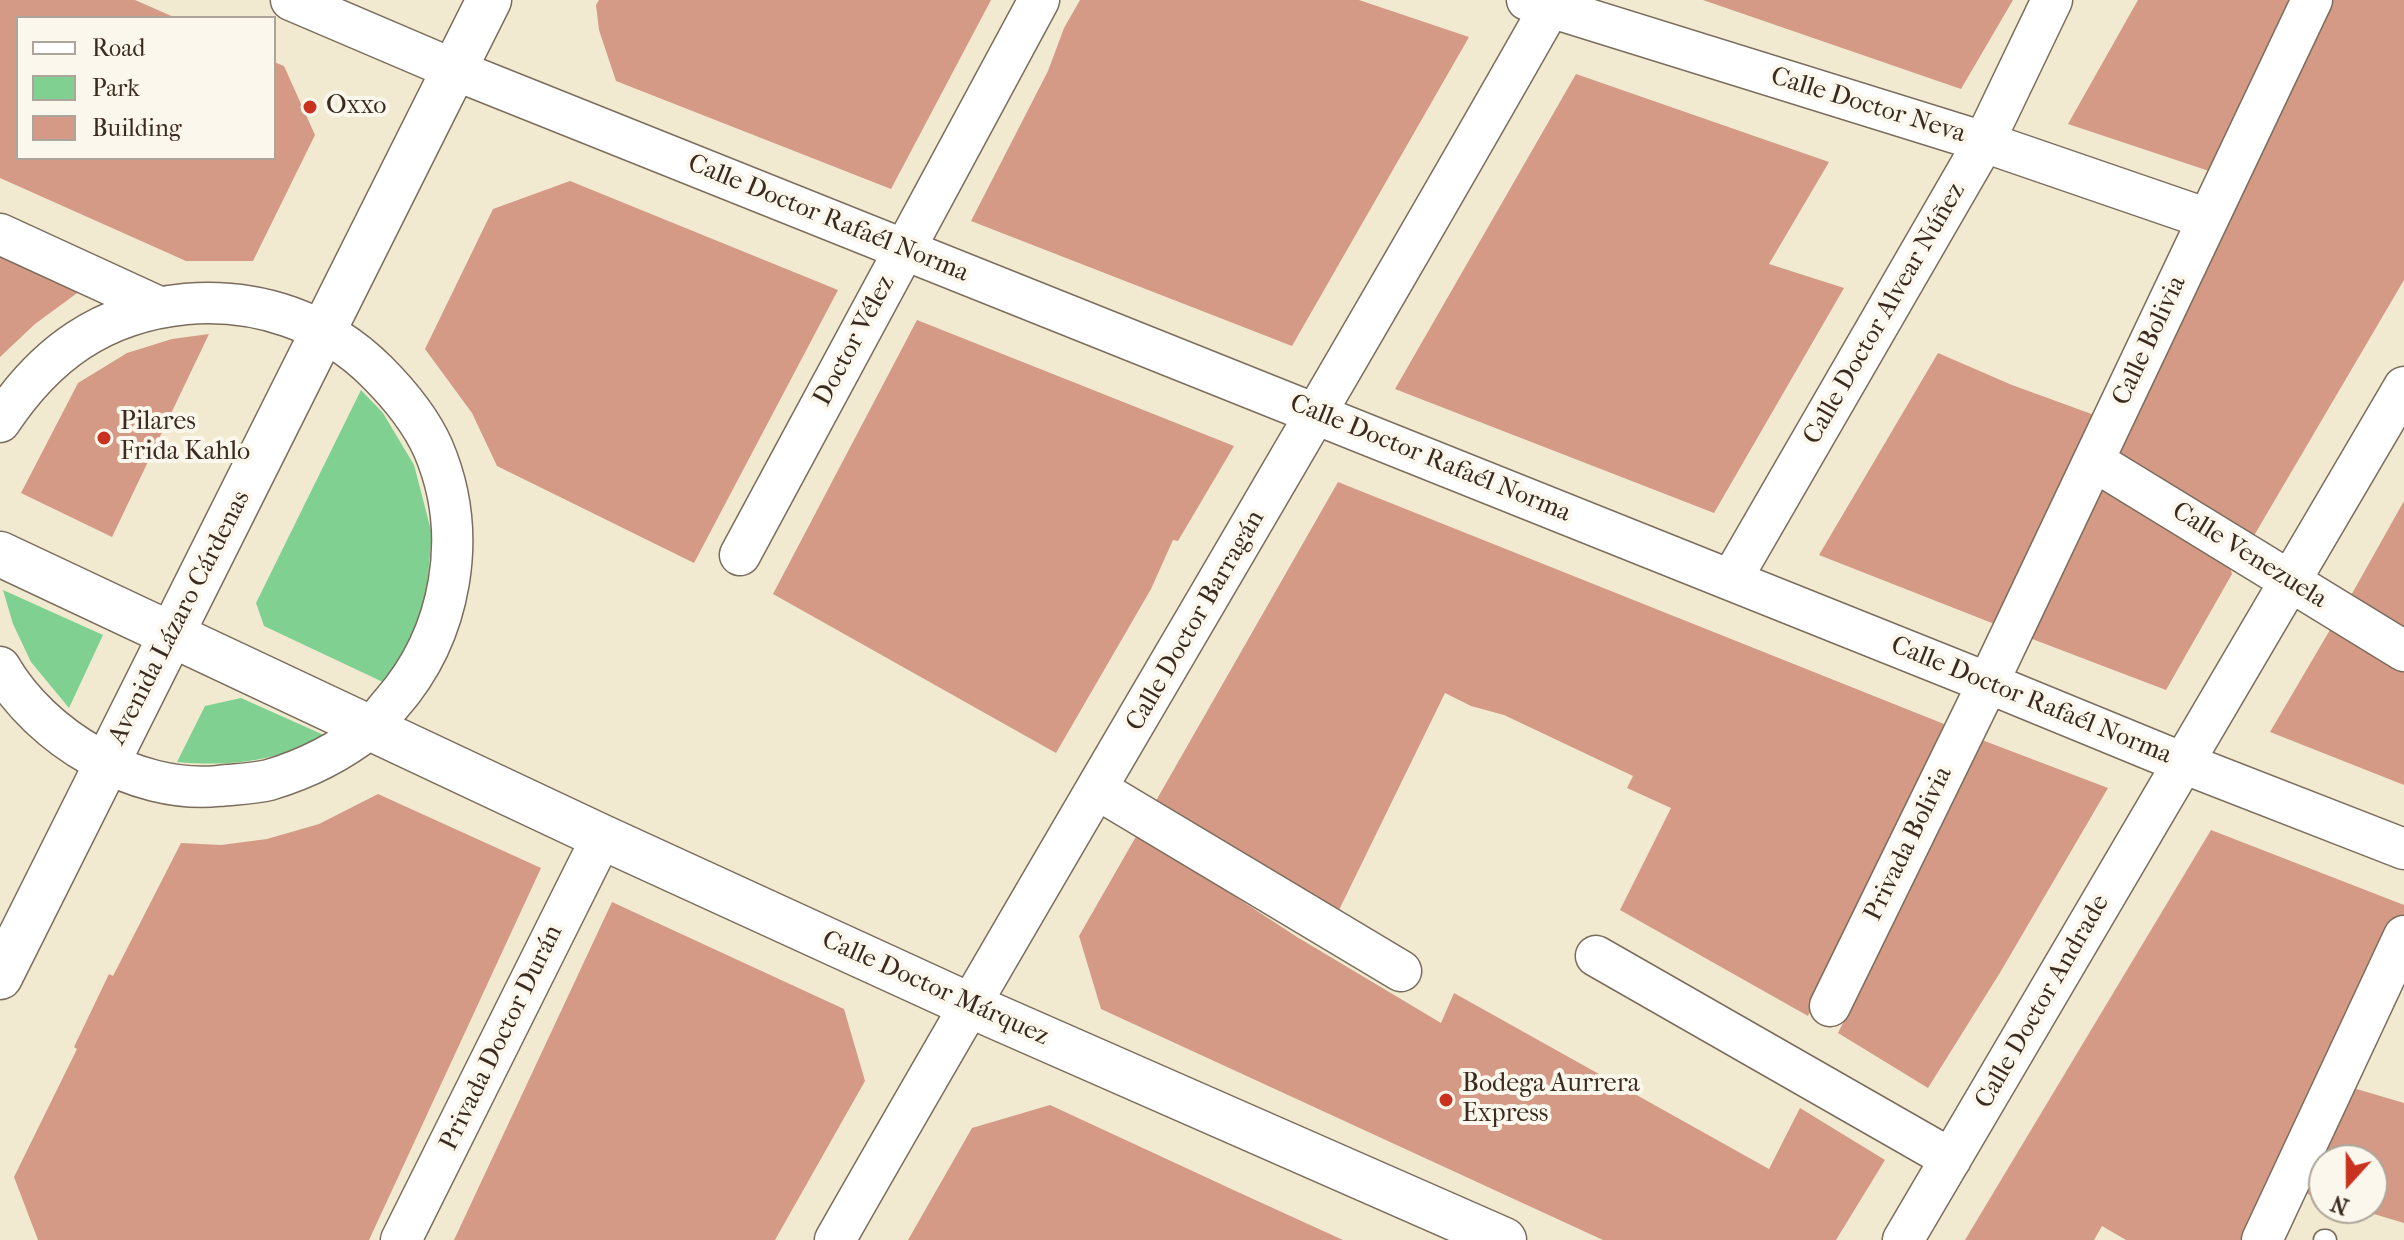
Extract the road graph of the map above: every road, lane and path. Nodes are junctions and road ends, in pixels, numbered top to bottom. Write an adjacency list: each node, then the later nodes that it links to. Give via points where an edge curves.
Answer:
1 (291, 0): 7 (street, Calle Doctor Rafaél Norma)
2 (489, 0): 7 (street, Avenida Lázaro Cárdenas)
3 (1039, 0): 11 (street, Doctor Vélez)
4 (2052, 0): 8 (street, Calle Doctor Alvear Núñez)
5 (2312, 0): 9 (street, Calle Bolivia)
6 (1543, 3): 8 (street, Calle Doctor Neva); 15 (street, Calle Doctor Barragán)
7 (455, 70): 11 (street, Calle Doctor Rafaél Norma); 13 (street, Avenida Lázaro Cárdenas)
8 (1984, 142): 9 (street, Calle Doctor Neva); 20 (street, Calle Doctor Alvear Núñez)
9 (2208, 219): 17 (street, Calle Bolivia)
10 (0, 234): 12 (street)
11 (904, 250): 15 (street, Calle Doctor Rafaél Norma); 19 (street, Doctor Vélez)
12 (159, 307): 13 (street, via 216,302 272,310); 16 (street, via 108,323 62,351 22,388)
13 (324, 331): 22 (street, Avenida Lázaro Cárdenas); 26 (street, via 359,353 402,396 433,448 450,507 452,568 439,627 412,681)
14 (2404, 387): 21 (street, Calle Doctor Andrade)
15 (1316, 414): 20 (street, Calle Doctor Rafaél Norma); 29 (street, Calle Doctor Barragán)
16 (0, 422)
17 (2094, 461): 21 (street, Calle Venezuela); 25 (street, Calle Bolivia)
18 (0, 554): 22 (street, Calle Doctor Márquez)
19 (740, 555)
20 (1731, 580): 25 (street, Calle Doctor Rafaél Norma)
21 (2290, 581): 23 (street, Calle Venezuela); 27 (street, Calle Doctor Andrade)
22 (173, 634): 26 (street, Calle Doctor Márquez); 28 (street, Avenida Lázaro Cárdenas)
23 (2404, 651)
24 (0, 667): 28 (street, via 31,708 80,750)
25 (1988, 683): 27 (street, Calle Doctor Rafaél Norma); 38 (street, Privada Bolivia)
26 (372, 727): 28 (street, via 322,761 265,781 206,787 146,778); 30 (street, Calle Doctor Márquez)
27 (2183, 763): 31 (street, Calle Doctor Rafaél Norma); 39 (street, Calle Doctor Andrade)
28 (107, 764): 32 (street, Avenida Lázaro Cárdenas)
29 (1097, 789): 35 (street); 37 (street, Calle Doctor Barragán)
30 (602, 837): 37 (street, Calle Doctor Márquez); 40 (street, Privada Doctor Durán)
31 (2404, 849)
32 (11, 928): 36 (street, Avenida Lázaro Cárdenas)
33 (2404, 936): 44 (street)
34 (1596, 956): 39 (street)
35 (1401, 971)
36 (0, 977)
37 (969, 1005): 41 (street, Calle Doctor Barragán); 42 (street, Calle Doctor Márquez)
38 (1830, 1006)
39 (1951, 1159): 43 (street, Calle Doctor Andrade)
40 (401, 1240)
41 (835, 1240)
42 (1504, 1240)
43 (1903, 1240)
44 (2262, 1240)

